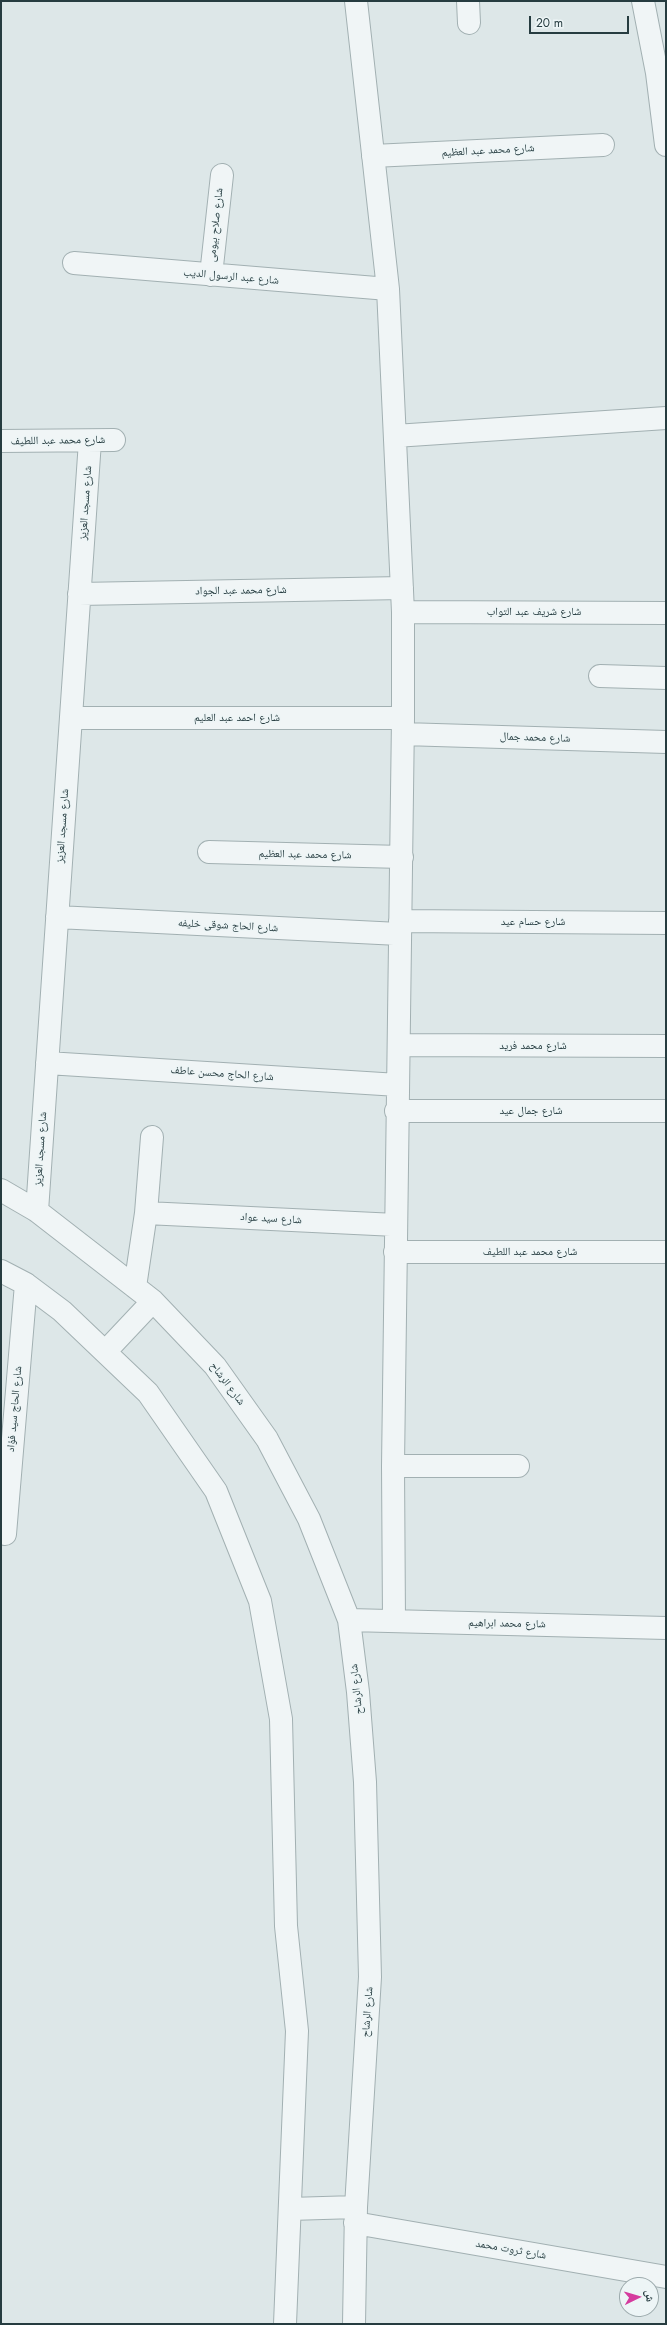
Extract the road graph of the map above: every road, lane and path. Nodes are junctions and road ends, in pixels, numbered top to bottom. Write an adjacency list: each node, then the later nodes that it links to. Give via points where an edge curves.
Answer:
1 (356, 1): 8 (street)
2 (468, 1): 4 (street)
3 (644, 1): 5 (street)
4 (469, 24)
5 (662, 74): 7 (street)
6 (604, 145): 8 (street, شارع محمد عبد العظيم)
7 (666, 145)
8 (373, 156): 12 (street)
9 (222, 175): 11 (street, شارع صلاح بيومى)
10 (74, 263): 11 (street, شارع عبد الرسول الديب)
11 (211, 275): 12 (street, شارع عبد الرسول الديب)
12 (388, 289): 14 (street)
13 (666, 418): 14 (street)
14 (395, 436): 18 (street)
15 (114, 440): 17 (street, شارع محمد عبد اللطيف)
16 (1, 441): 17 (street, شارع محمد عبد اللطيف)
17 (90, 441): 19 (street, شارع مسجد العزيز)
18 (402, 588): 19 (street, شارع محمد عبد الجواد); 20 (street)
19 (79, 594): 24 (street, شارع مسجد العزيز)
20 (403, 612): 21 (street, شارع شريف عبد التواب); 25 (street)
21 (666, 613)
22 (600, 676): 23 (street)
23 (666, 678)
24 (71, 718): 25 (street, شارع احمد عبد العليم); 29 (street, شارع مسجد العزيز)
25 (403, 726): 26 (street, شارع محمد جمال); 28 (street)
26 (666, 742)
27 (209, 852): 28 (street, شارع محمد عبد العظيم)
28 (402, 857): 31 (street)
29 (57, 917): 31 (street, شارع الحاج شوقى خليفه); 34 (street, شارع مسجد العزيز)
30 (666, 923): 31 (street, شارع حسام عيد)
31 (400, 928): 32 (street)
32 (399, 1045): 33 (street, شارع محمد فريد); 35 (street)
33 (666, 1046)
34 (47, 1063): 35 (street, شارع الحاج محسن عاطف); 40 (street, شارع مسجد العزيز)
35 (398, 1084): 36 (street)
36 (396, 1111): 37 (street, شارع جمال عيد); 42 (street)
37 (666, 1111)
38 (152, 1137): 41 (street)
39 (1, 1190): 40 (street, شارع الرشاح)
40 (37, 1211): 47 (street, شارع الرشاح)
41 (146, 1213): 42 (street, شارع سيد عواد); 47 (street)
42 (396, 1225): 43 (street)
43 (395, 1252): 44 (street, شارع محمد عبد اللطيف); 51 (street)
44 (666, 1252)
45 (1, 1271): 46 (street)
46 (26, 1284): 49 (street); 50 (street, شارع الحاج سيد فؤاد)
47 (135, 1287): 48 (street, شارع الرشاح)
48 (149, 1306): 49 (street); 55 (street, شارع الرشاح, via 215,1366 267,1440 309,1519)
49 (112, 1344): 58 (street, via 216,1491 260,1601 281,1719 286,1926 297,2031)
50 (9, 1381): 53 (street, شارع الحاج سيد فؤاد)
51 (393, 1466): 52 (street); 56 (street)
52 (518, 1466)
53 (5, 1479): 54 (street, شارع الحاج سيد فؤاد)
54 (5, 1534)
55 (349, 1620): 56 (street, شارع محمد ابراهيم); 59 (street, شارع الرشاح, via 358,1692 364,1782 370,1977)
56 (394, 1621): 57 (street, شارع محمد ابراهيم)
57 (666, 1628)
58 (290, 2208): 59 (street, شارع ثروت محمد); 61 (street)
59 (355, 2215): 60 (street, شارع ثروت محمد); 62 (street, شارع الرشاح)
60 (666, 2277)
61 (284, 2324)
62 (354, 2324)

